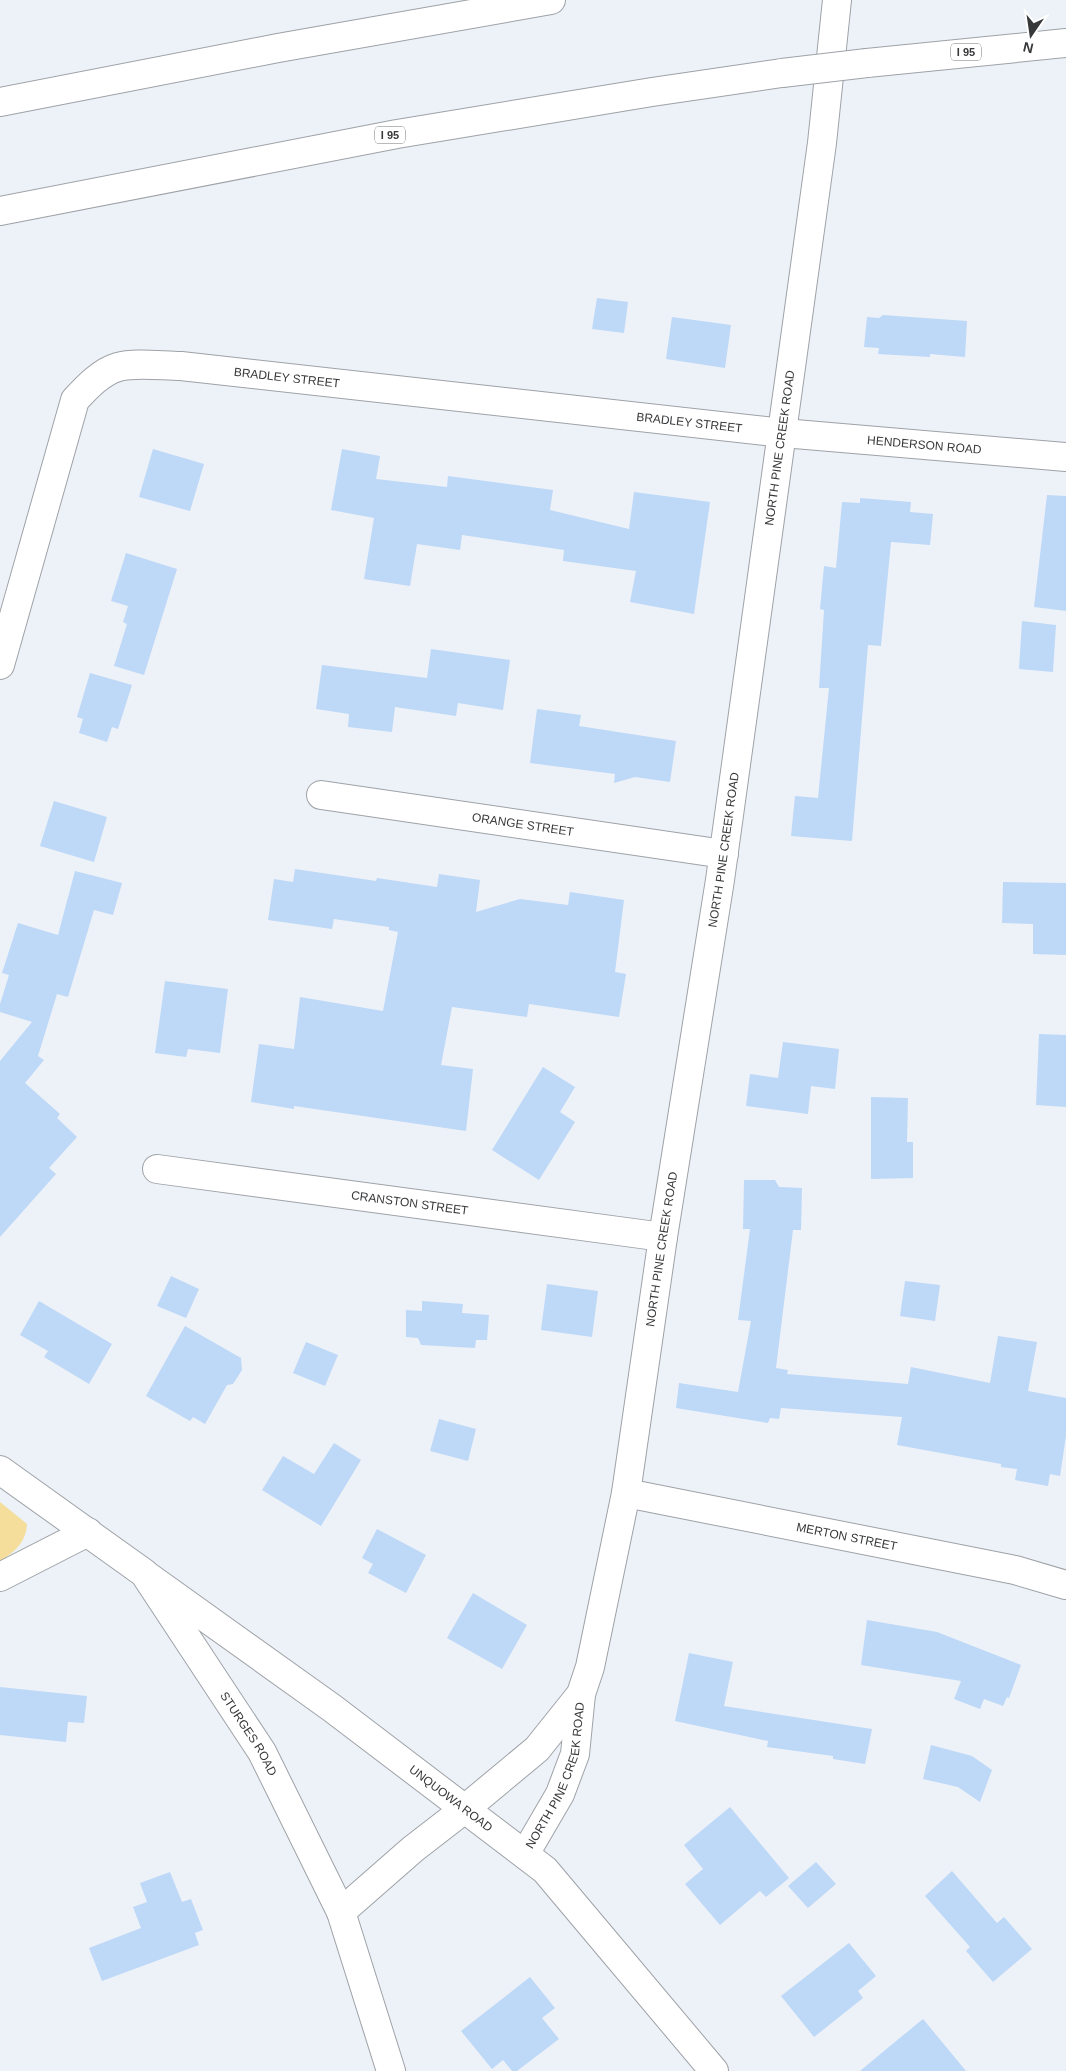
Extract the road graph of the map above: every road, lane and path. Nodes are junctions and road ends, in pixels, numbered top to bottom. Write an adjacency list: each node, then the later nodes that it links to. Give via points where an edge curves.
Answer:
1 (550, 0): 4 (main road, via 287,46)
2 (837, 0): 6 (main road, NORTH PINE CREEK ROAD, via 822,143)
3 (1066, 43): 5 (main road, I 95, bridge, via 782,73 652,92 397,134)
4 (0, 102)
5 (6, 210)
6 (783, 433): 7 (main road, HENDERSON ROAD); 8 (main road, BRADLEY STREET, via 181,366 119,367 103,374 75,400); 10 (main road, NORTH PINE CREEK ROAD)
7 (1066, 458)
8 (0, 665)
9 (321, 795): 10 (main road, ORANGE STREET)
10 (724, 854): 12 (main road, NORTH PINE CREEK ROAD)
11 (157, 1169): 12 (main road, CRANSTON STREET)
12 (663, 1237): 14 (main road, NORTH PINE CREEK ROAD)
13 (0, 1470): 15 (main road, STURGES ROAD)
14 (626, 1493): 18 (main road, MERTON STREET, via 1015,1570); 19 (main road, NORTH PINE CREEK ROAD, via 590,1666)
15 (88, 1532): 16 (main road, STURGES ROAD); 17 (main road)
16 (144, 1573): 20 (main road, UNQUOWA ROAD); 22 (main road, STURGES ROAD, via 262,1752)
17 (0, 1577)
18 (1066, 1585)
19 (581, 1694): 20 (main road, NORTH PINE CREEK ROAD, via 537,1749); 21 (main road, NORTH PINE CREEK ROAD, via 575,1754 560,1794)
20 (466, 1808): 21 (main road, UNQUOWA ROAD); 22 (main road, NORTH PINE CREEK ROAD)
21 (525, 1854): 24 (main road, UNQUOWA ROAD, via 545,1870)
22 (341, 1912): 23 (main road, STURGES ROAD)
23 (391, 2071)
24 (714, 2071)

